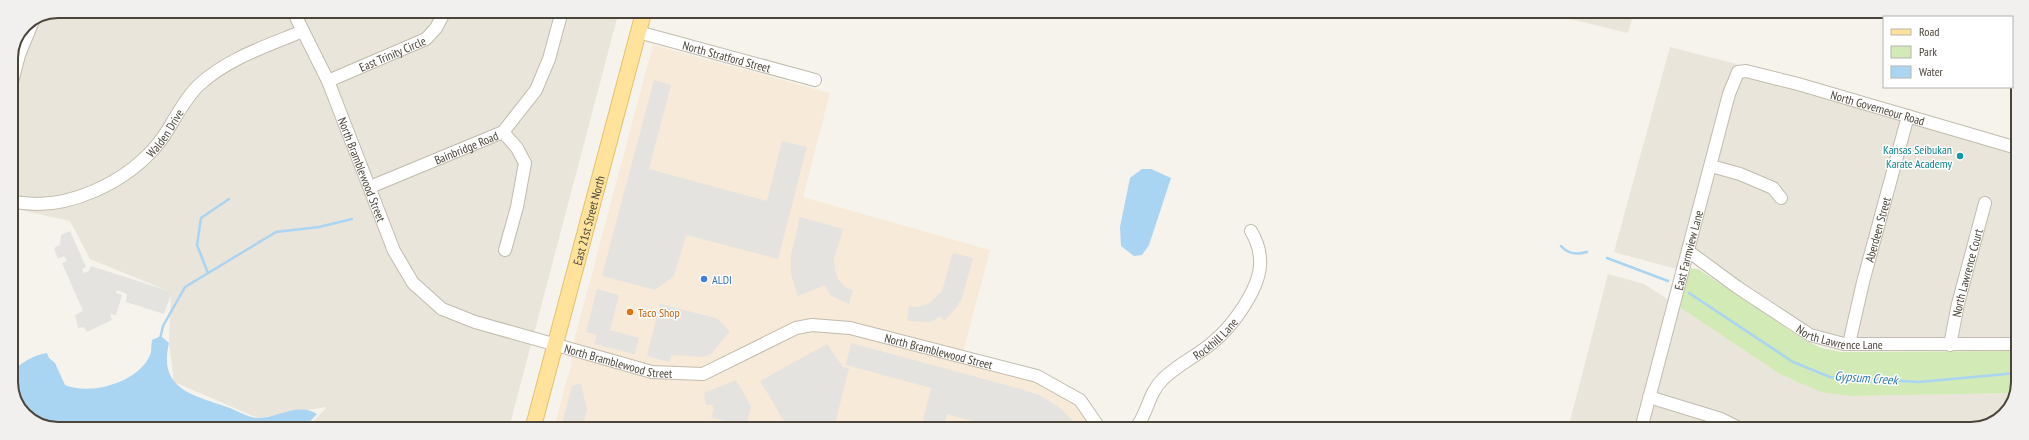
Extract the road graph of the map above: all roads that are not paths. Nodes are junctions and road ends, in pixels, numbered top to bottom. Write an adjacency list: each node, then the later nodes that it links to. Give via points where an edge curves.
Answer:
1 (297, 18): 6 (street, North Bramblewood Street)
2 (441, 18): 10 (street, East Trinity Circle, via 426,39)
3 (560, 18): 13 (street, Bainbridge Road, via 549,59 536,90)
4 (642, 18): 7 (main road, East 21st Street North)
5 (29, 31): 8 (street)
6 (303, 31): 10 (street, North Bramblewood Street); 18 (street, Walden Drive, via 229,62 198,86 161,140 137,165 111,183 76,197 44,204)
7 (638, 32): 11 (street, North Stratford Street); 23 (main road, East 21st Street North)
8 (18, 62)
9 (1738, 72): 12 (street, North Governeour Road, via 1746,71 1798,84); 15 (street, East Farmview Lane, via 1729,94)
10 (328, 80): 16 (street, North Bramblewood Street)
11 (815, 80)
12 (1908, 116): 14 (street, North Governeour Road); 24 (street, Aberdeen Street, via 1862,282)
13 (502, 132): 16 (street, Bainbridge Road); 21 (street, via 517,148 525,163 517,207)
14 (2011, 146)
15 (1711, 166): 17 (street, via 1740,174 1773,188); 22 (street, East Farmview Lane)
16 (370, 187): 23 (street, North Bramblewood Street, via 394,251 413,283 442,309 475,322)
17 (1781, 198)
18 (18, 202)
19 (1985, 203): 26 (street, North Lawrence Court, via 1958,304)
20 (1251, 231): 30 (street, Rockhill Lane, via 1259,251 1260,266 1245,304 1214,341 1162,379 1153,391)
21 (504, 250)
22 (1688, 251): 24 (street, North Lawrence Lane, via 1737,288 1810,335); 27 (street, East Farmview Lane)
23 (556, 344): 28 (main road, East 21st Street North); 29 (street, North Bramblewood Street, via 652,372 703,374 796,328 812,325 850,328 1037,376 1080,400)
24 (1850, 344): 26 (street, North Lawrence Lane)
25 (2011, 344): 26 (street, North Lawrence Lane)
26 (1950, 345)
27 (1649, 397): 31 (street, East Farmview Lane); 32 (street)
28 (535, 422)
29 (1095, 422)
30 (1140, 422)
31 (1643, 422)
32 (1727, 422)

